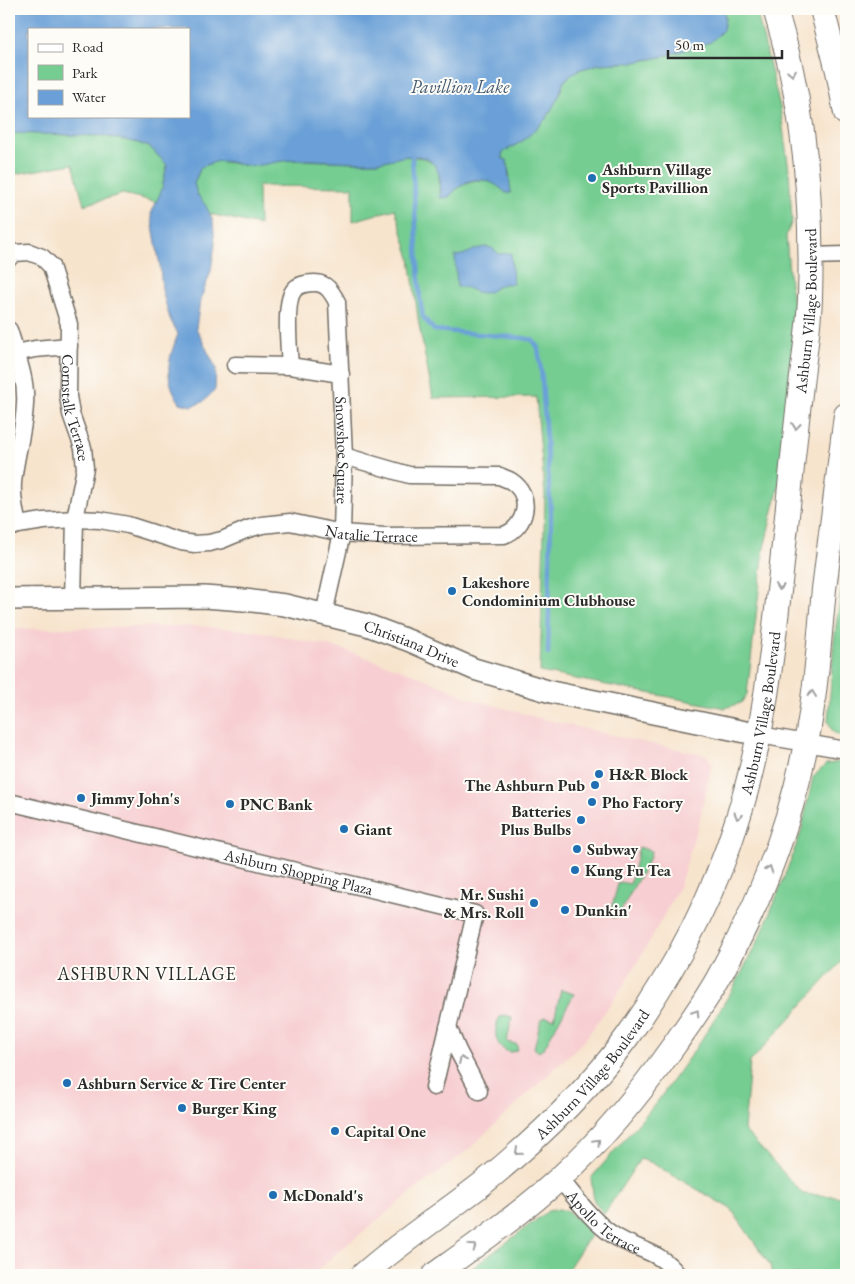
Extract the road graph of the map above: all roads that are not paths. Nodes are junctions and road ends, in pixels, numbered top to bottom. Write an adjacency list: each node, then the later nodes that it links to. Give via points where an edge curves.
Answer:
1 (775, 9): 5 (main road, Ashburn Village Boulevard, one-way to 5, via 801,122)
2 (822, 9): 3 (main road)
3 (846, 113)
4 (846, 255): 5 (street)
5 (810, 256): 21 (main road, Ashburn Village Boulevard, one-way to 21, via 810,302 771,664)
6 (9, 258): 8 (street, Cornstalk Terrace, via 15,253 29,252 42,257 51,266 69,324)
7 (9, 330): 9 (street)
8 (69, 346): 9 (street); 15 (street, Cornstalk Terrace, via 68,396 83,448 85,468)
9 (16, 353): 16 (street, via 23,376 25,404 13,484)
10 (235, 365): 11 (street, Snowshoe Square)
11 (290, 366): 12 (street, Snowshoe Square); 12 (street, Snowshoe Square, via 288,301 294,289 306,282 320,283 331,290 337,302)
12 (341, 374): 14 (street, Snowshoe Square)
13 (846, 415): 22 (main road, one-way to 13)
14 (344, 456): 17 (street, Snowshoe Square); 17 (street, Natalie Terrace, via 409,476 500,476 521,490 525,503 521,523 504,535)
15 (74, 519): 16 (street, Natalie Terrace); 17 (street, Natalie Terrace, via 128,525 195,544 222,540 262,525 290,522); 18 (street, Cornstalk Terrace)
16 (13, 527)
17 (342, 533): 20 (street, Snowshoe Square)
18 (73, 598): 19 (street, Christiana Drive); 20 (street, Christiana Drive, via 204,597 285,605)
19 (9, 599)
20 (324, 614): 21 (street, Christiana Drive, via 367,625 474,669 518,683)
21 (760, 735): 22 (street, Christiana Drive); 29 (main road, Ashburn Village Boulevard, one-way to 29, via 737,821 716,877 680,954 627,1037 567,1108 526,1145 482,1184 398,1245)
22 (806, 743): 23 (street, Christiana Drive); 28 (main road, one-way to 22, via 613,1125 650,1080 720,975 748,922 774,855)
23 (846, 750)
24 (9, 802): 25 (street, Ashburn Shopping Plaza, via 475,914)
25 (448, 1027): 26 (street, Ashburn Shopping Plaza); 27 (street, one-way to 25)
26 (434, 1087)
27 (479, 1091)
28 (560, 1179): 30 (main road, one-way to 28); 31 (street, Apollo Terrace, via 602,1226 623,1241 656,1254)
29 (363, 1275)
30 (434, 1275)
31 (678, 1275)

